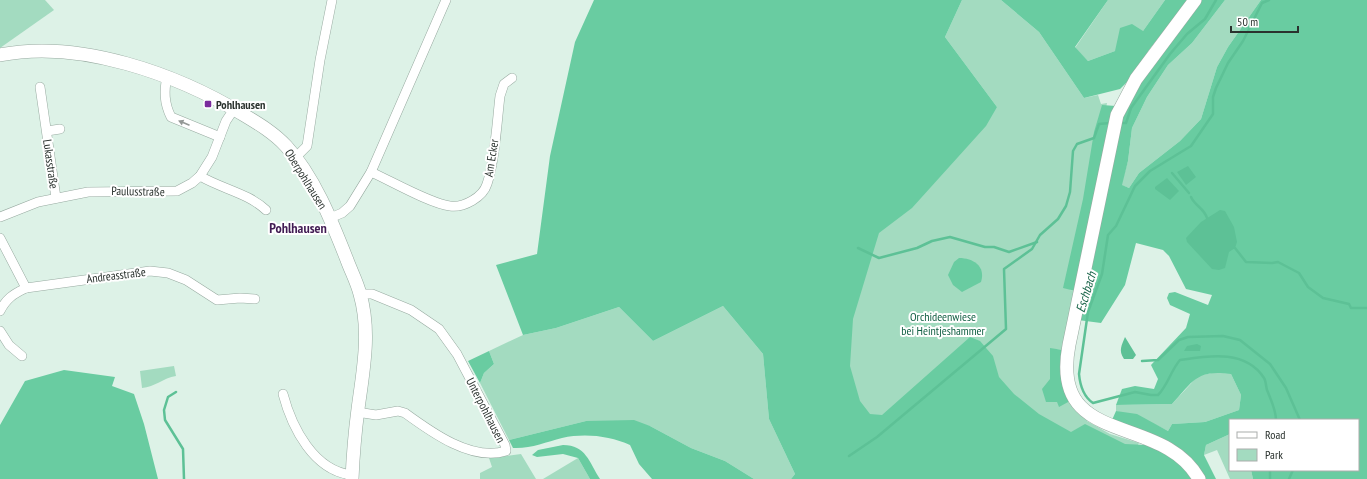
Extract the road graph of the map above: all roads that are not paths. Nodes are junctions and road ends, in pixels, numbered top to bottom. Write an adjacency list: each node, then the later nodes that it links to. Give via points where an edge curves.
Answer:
1 (332, 0): 12 (street, via 307,146)
2 (446, 0): 13 (street)
3 (1195, 0): 29 (street, via 1136,80 1117,115 1069,341 1066,372 1072,395 1088,414 1171,449 1185,461)
4 (0, 55): 5 (street, Oberpohlhausen, via 22,52 68,53 111,60)
5 (168, 76): 8 (street, Oberpohlhausen); 11 (street, one-way to 5, via 171,117 164,91)
6 (512, 78): 13 (street, Am Ecker, via 504,84 500,96 487,185 472,200 462,205 450,206)
7 (40, 86): 10 (street, Lukasstraße)
8 (234, 109): 11 (street, Paulusstraße); 12 (street, Oberpohlhausen, via 278,138)
9 (60, 129): 10 (street, Lukasstraße)
10 (47, 131): 15 (street, Lukasstraße)
11 (220, 138): 14 (street, Paulusstraße)
12 (296, 157): 18 (street, Oberpohlhausen)
13 (372, 172): 18 (street, via 350,206)
14 (200, 176): 15 (street, Paulusstraße, via 177,191 113,190); 16 (street, via 212,184 255,200)
15 (56, 198): 17 (street, Paulusstraße)
16 (266, 210)
17 (0, 217)
18 (330, 218): 21 (street, Oberpohlhausen)
19 (0, 238): 20 (street)
20 (26, 288): 22 (street, Andreasstraße, via 150,271 168,273 186,280 217,300); 23 (street, via 6,301)
21 (360, 294): 27 (street, via 366,353); 27 (street, Unterpohlhausen, via 372,294 411,310 438,329 457,354 506,451 492,454 446,441 405,413 398,411 376,415)
22 (255, 299)
23 (0, 311)
24 (0, 331): 25 (street, via 9,345)
25 (22, 356)
26 (283, 394): 28 (street, via 296,431 309,449 337,473)
27 (358, 412): 28 (street)
28 (352, 477)
29 (1199, 479)

